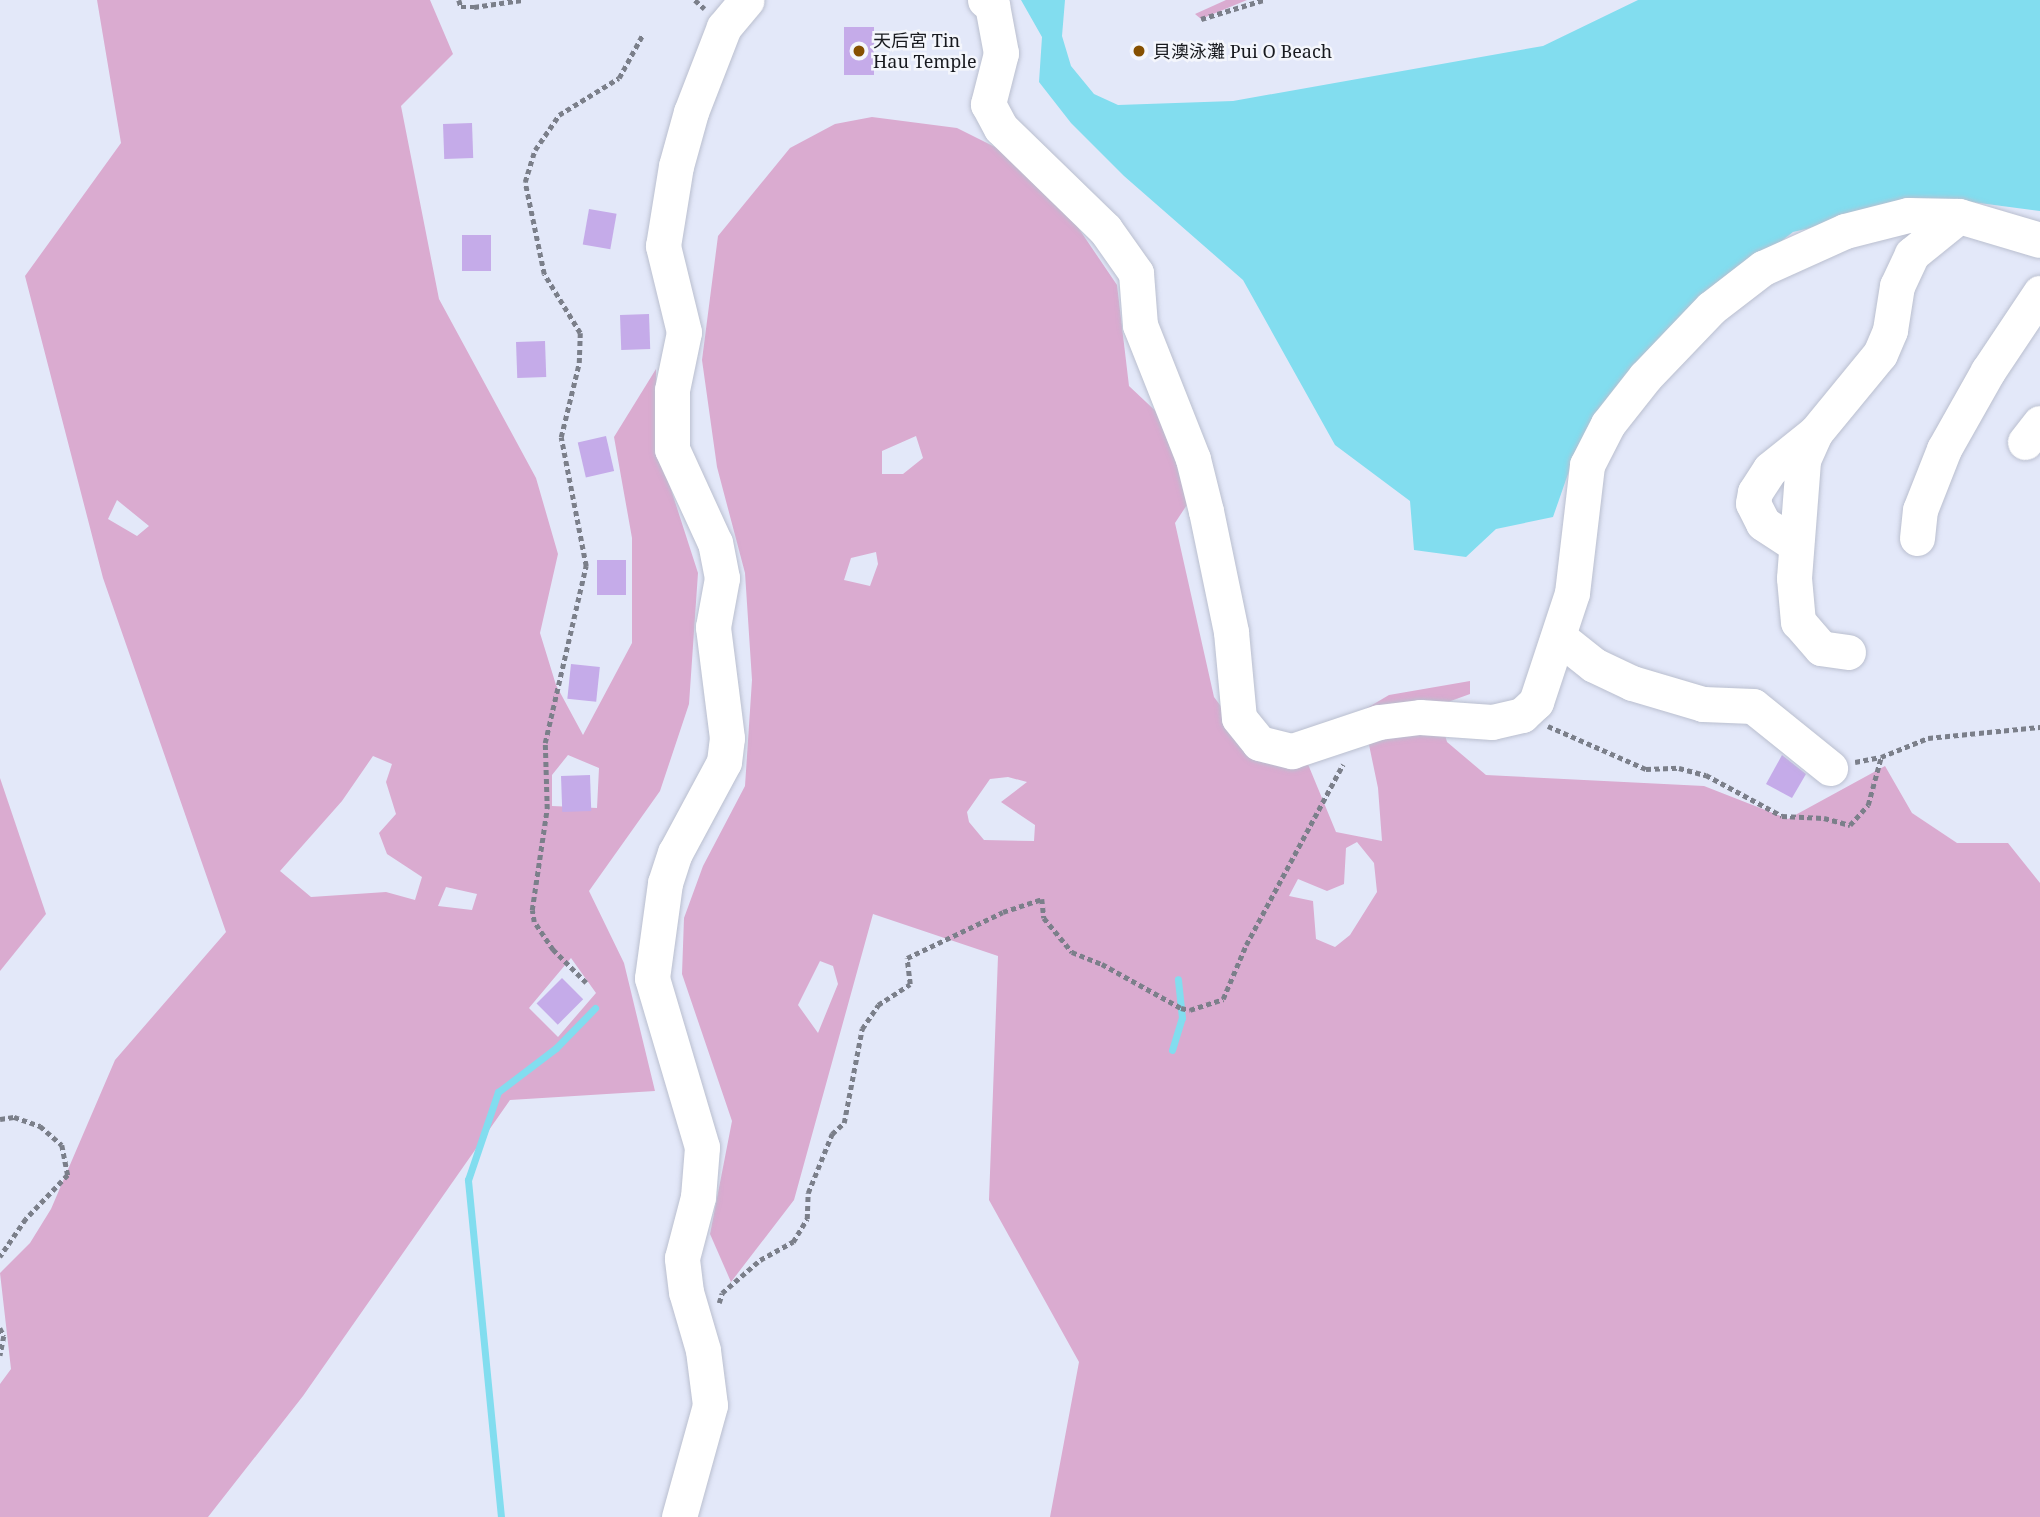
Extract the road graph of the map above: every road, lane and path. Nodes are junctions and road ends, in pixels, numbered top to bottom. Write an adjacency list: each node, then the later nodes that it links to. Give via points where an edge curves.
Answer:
1 (459, 0): 2 (path, via 461,7 474,7)
2 (522, 0)
3 (747, 0): 20 (street, via 724,27 691,112 676,166 663,246 684,332 671,401 672,449 715,543 722,578 713,627 726,714 724,762 675,853 665,883 652,978 702,1147 698,1197 682,1258 686,1292)
4 (985, 0): 14 (street, via 992,5 1000,34 1002,53 988,104 1001,128 1105,229 1136,273 1140,325 1194,459 1231,632 1240,718 1259,743 1292,751)
5 (1263, 0): 6 (path)
6 (1201, 19)
7 (643, 34): 16 (path, via 619,78 559,115 535,150 524,182 544,274 580,333 579,363 561,437 586,566 545,743 547,808 532,910 534,922 553,950)
8 (1959, 216): 9 (street); 12 (street, via 1908,215 1877,221 1788,254 1711,308 1645,377 1608,424 1587,465 1572,593); 13 (street, via 1912,254 1897,286 1890,330 1880,354 1815,433 1760,479 1753,503 1763,523 1795,544 1798,622 1821,648)
9 (2040, 240)
10 (2040, 293): 11 (street, via 1944,449 1920,510)
11 (1917, 538)
12 (1560, 638): 14 (street, via 1536,702 1522,715 1492,722 1420,717 1379,722); 15 (street, via 1594,665 1632,683 1703,704 1754,706)
13 (1848, 652)
14 (1353, 732): 20 (path, via 1359,747 1319,804 1223,999 1190,1010 1181,1008 1072,952 1044,918 1042,899 1003,912 907,958 910,984 878,1005 862,1029 844,1123 832,1134 808,1193 807,1219 793,1242 761,1260 722,1293)
15 (1830, 768)
16 (586, 983)
17 (0, 1119): 18 (path, via 14,1117 40,1126 62,1146 68,1175 26,1219)
18 (0, 1257)
19 (0, 1328): 21 (path, via 4,1336)
20 (703, 1350): 22 (street, via 710,1405)
21 (0, 1356)
22 (679, 1517)

